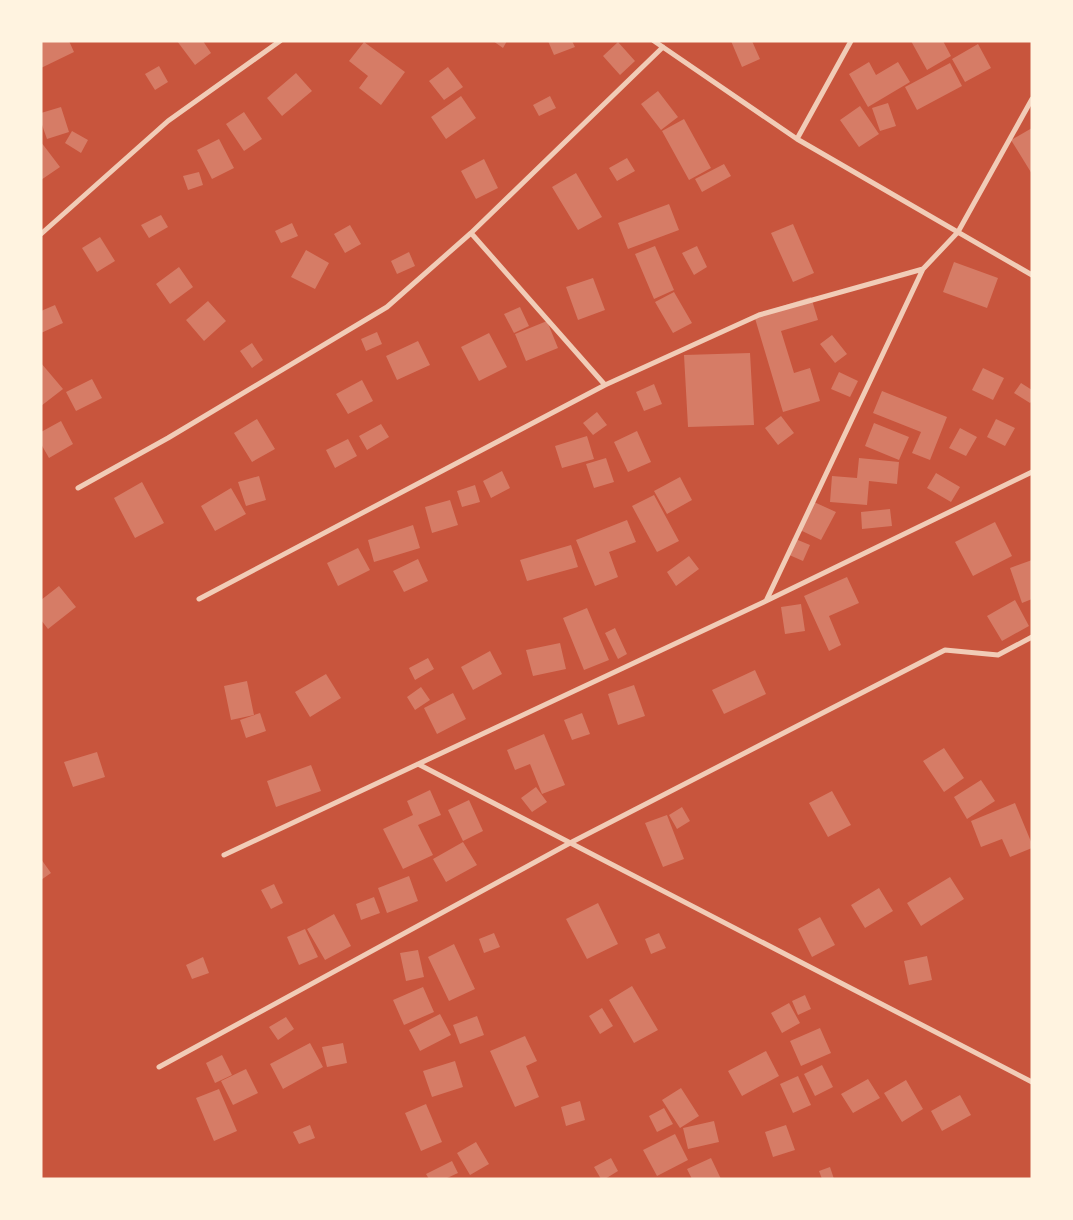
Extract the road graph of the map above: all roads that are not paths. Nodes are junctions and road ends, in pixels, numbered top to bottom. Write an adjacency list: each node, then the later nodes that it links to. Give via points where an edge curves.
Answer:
1 (280, 41): 9 (street, via 168,121)
2 (654, 41): 4 (street)
3 (851, 41): 6 (street)
4 (663, 47): 6 (street); 8 (street)
5 (1032, 99): 7 (street)
6 (796, 138): 7 (street)
7 (958, 232): 10 (street); 11 (street)
8 (471, 233): 12 (street); 14 (street, via 388,307)
9 (41, 234)
10 (923, 269): 12 (street, via 759,315); 16 (street)
11 (1032, 275)
12 (605, 385): 15 (street)
13 (1032, 472): 16 (street)
14 (78, 488)
15 (199, 599)
16 (766, 601): 18 (street)
17 (1032, 637): 19 (street, via 998,655 945,650)
18 (418, 764): 19 (street); 20 (street)
19 (570, 842): 21 (street); 22 (street)
20 (224, 854)
21 (158, 1067)
22 (1032, 1082)

